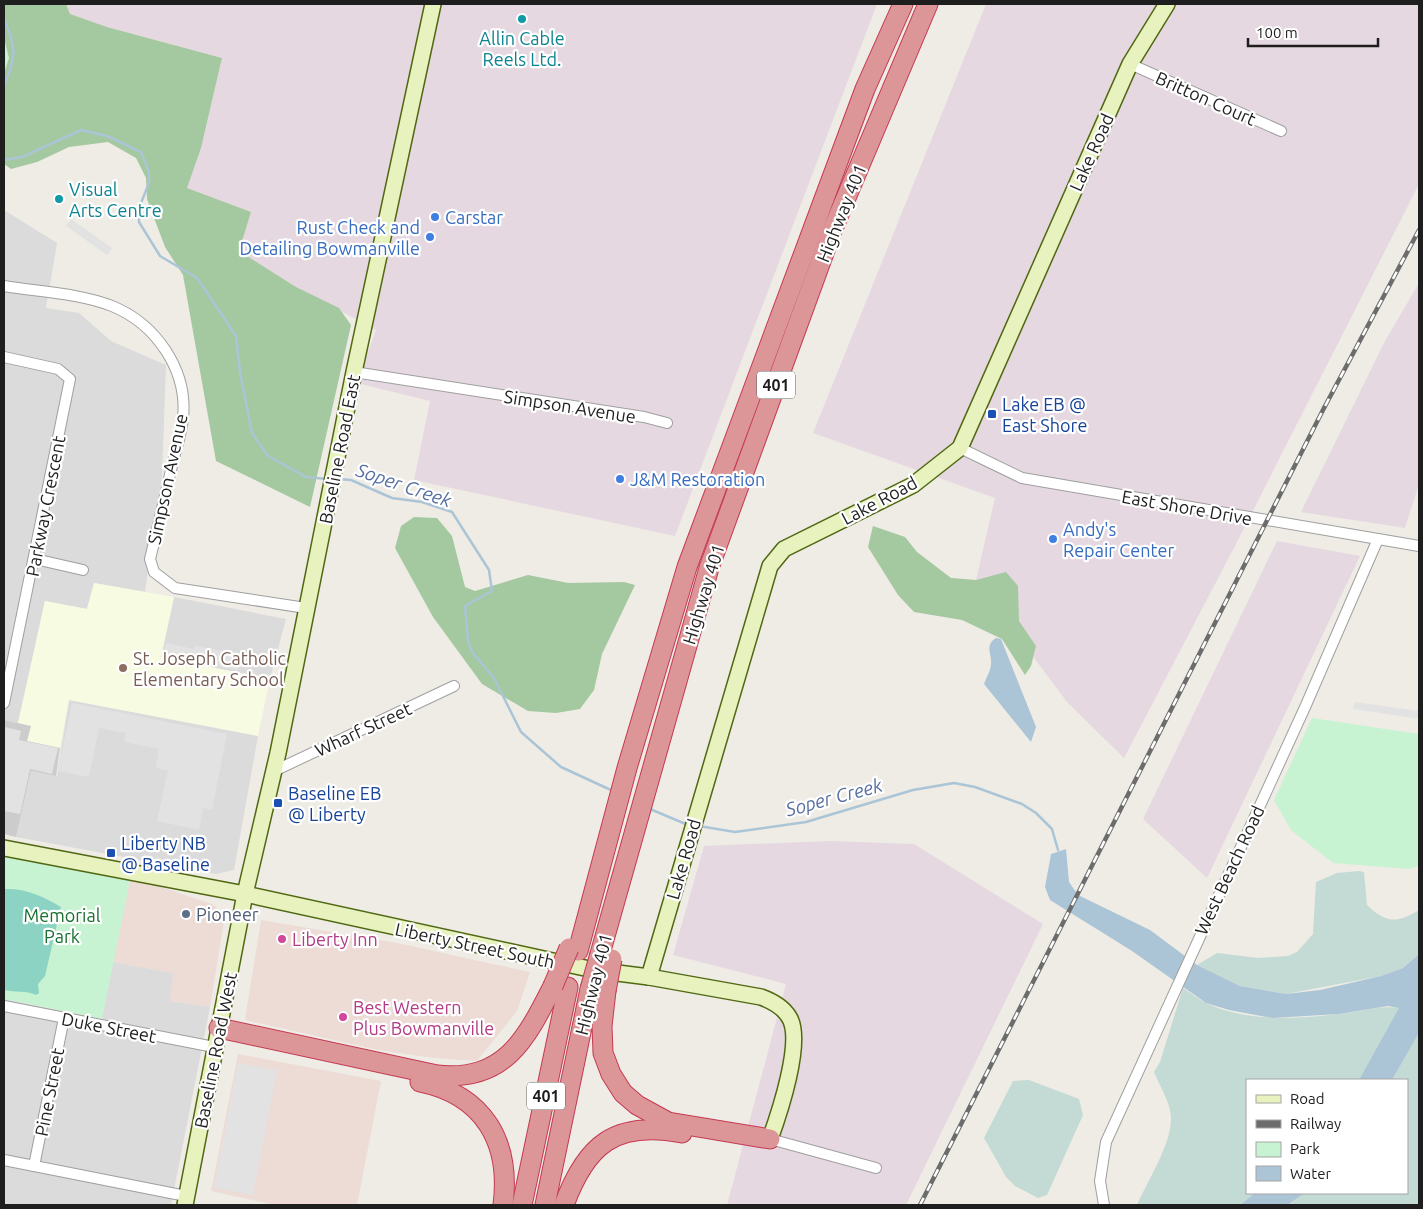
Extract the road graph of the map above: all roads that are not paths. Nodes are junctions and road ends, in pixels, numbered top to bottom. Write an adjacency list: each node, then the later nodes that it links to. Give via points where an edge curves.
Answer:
1 (433, 4): 9 (street, Baseline Road East)
2 (903, 4): 23 (highway, Highway 401 / 401, bridge, via 865,89 687,567 616,807 602,834 574,950)
3 (928, 4): 24 (highway, Highway 401 / 401, bridge, via 832,231 709,568 633,835)
4 (1167, 4): 5 (street, Lake Road)
5 (1130, 64): 6 (street, Britton Court); 11 (street, Lake Road)
6 (1281, 131)
7 (4, 286): 16 (street, Simpson Avenue, via 111,306 144,324 171,357 180,379 183,418 150,559 154,572 175,588)
8 (4, 357): 14 (street, Parkway Crescent, via 58,369 70,379)
9 (354, 372): 10 (street, Simpson Avenue); 16 (street, Baseline Road East)
10 (666, 423)
11 (960, 448): 12 (street, East Shore Drive, via 1022,478); 22 (street, Lake Road, via 913,485 784,549 770,566)
12 (1378, 539): 13 (street, East Shore Drive); 37 (street, West Beach Road, via 1306,705 1106,1142 1100,1181)
13 (1419, 546)
14 (35, 559): 15 (street); 18 (street, Parkway Crescent)
15 (83, 570)
16 (306, 608): 19 (street, Baseline Road East)
17 (454, 686): 19 (street, Wharf Street)
18 (4, 703)
19 (272, 772): 21 (street, Baseline Road East)
20 (4, 848): 21 (street, Liberty Street South)
21 (245, 894): 22 (street, Liberty Street South, via 594,970); 27 (street, Baseline Road West)
22 (649, 977): 28 (street, Liberty Street South, via 761,997 773,1001 790,1018 794,1037 789,1075)
23 (560, 986): 27 (highway, via 531,1031 512,1053 489,1068 464,1076); 34 (highway, Highway 401 / 401)
24 (598, 990): 28 (highway, via 603,1053 622,1093 668,1122); 35 (highway, Highway 401 / 401)
25 (4, 1006): 26 (street, Duke Street)
26 (64, 1018): 27 (street, Duke Street); 30 (street, Pine Street)
27 (216, 1038): 32 (street, Baseline Road West); 33 (highway, via 432,1084 458,1095 480,1112 495,1135 503,1164)
28 (770, 1139): 31 (street); 36 (highway, via 751,1146 667,1130 632,1131 607,1140 589,1155 575,1177)
29 (4, 1160): 30 (street)
30 (34, 1166): 32 (street)
31 (876, 1168)
32 (185, 1201)
33 (503, 1205)
34 (522, 1205)
35 (545, 1205)
36 (564, 1205)
37 (1104, 1205)

